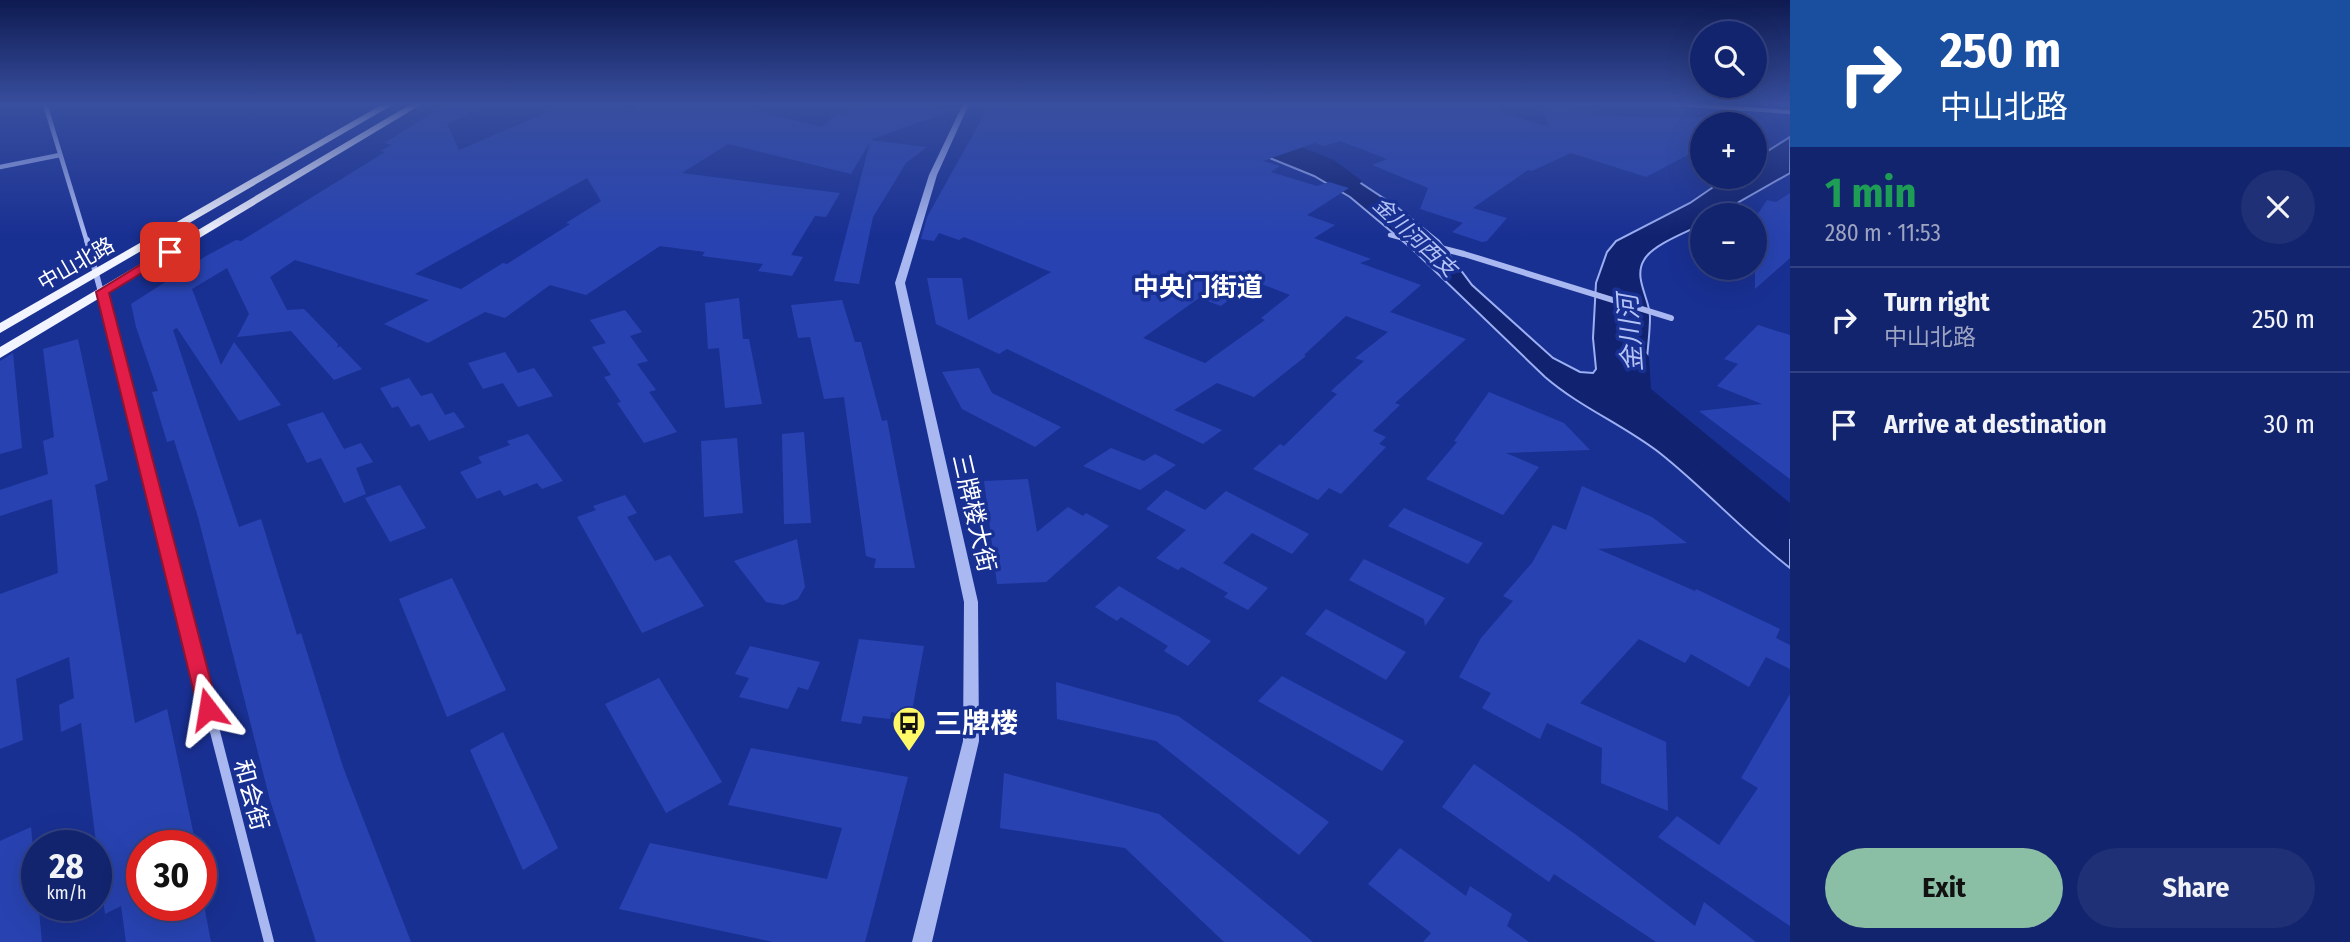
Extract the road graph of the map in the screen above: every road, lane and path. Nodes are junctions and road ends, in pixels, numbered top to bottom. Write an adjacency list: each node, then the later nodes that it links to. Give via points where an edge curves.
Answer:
1 (58, 148): 5 (street, 和会街)
2 (313, 148): 8 (main road, 中山北路)
3 (344, 148): 9 (main road, 中山北路)
4 (946, 148): 14 (street, 三牌楼大街, via 933,175 900,283 971,602 971,741)
5 (60, 155): 6 (street); 8 (street, 和会街)
6 (0, 167)
7 (1390, 235): 10 (street)
8 (96, 274): 9 (street, 和会街); 11 (main road, 中山北路)
9 (103, 292): 12 (main road, 中山北路); 13 (street, 和会街)
10 (1671, 318)
11 (0, 329)
12 (0, 353)
13 (269, 942)
14 (922, 942)

